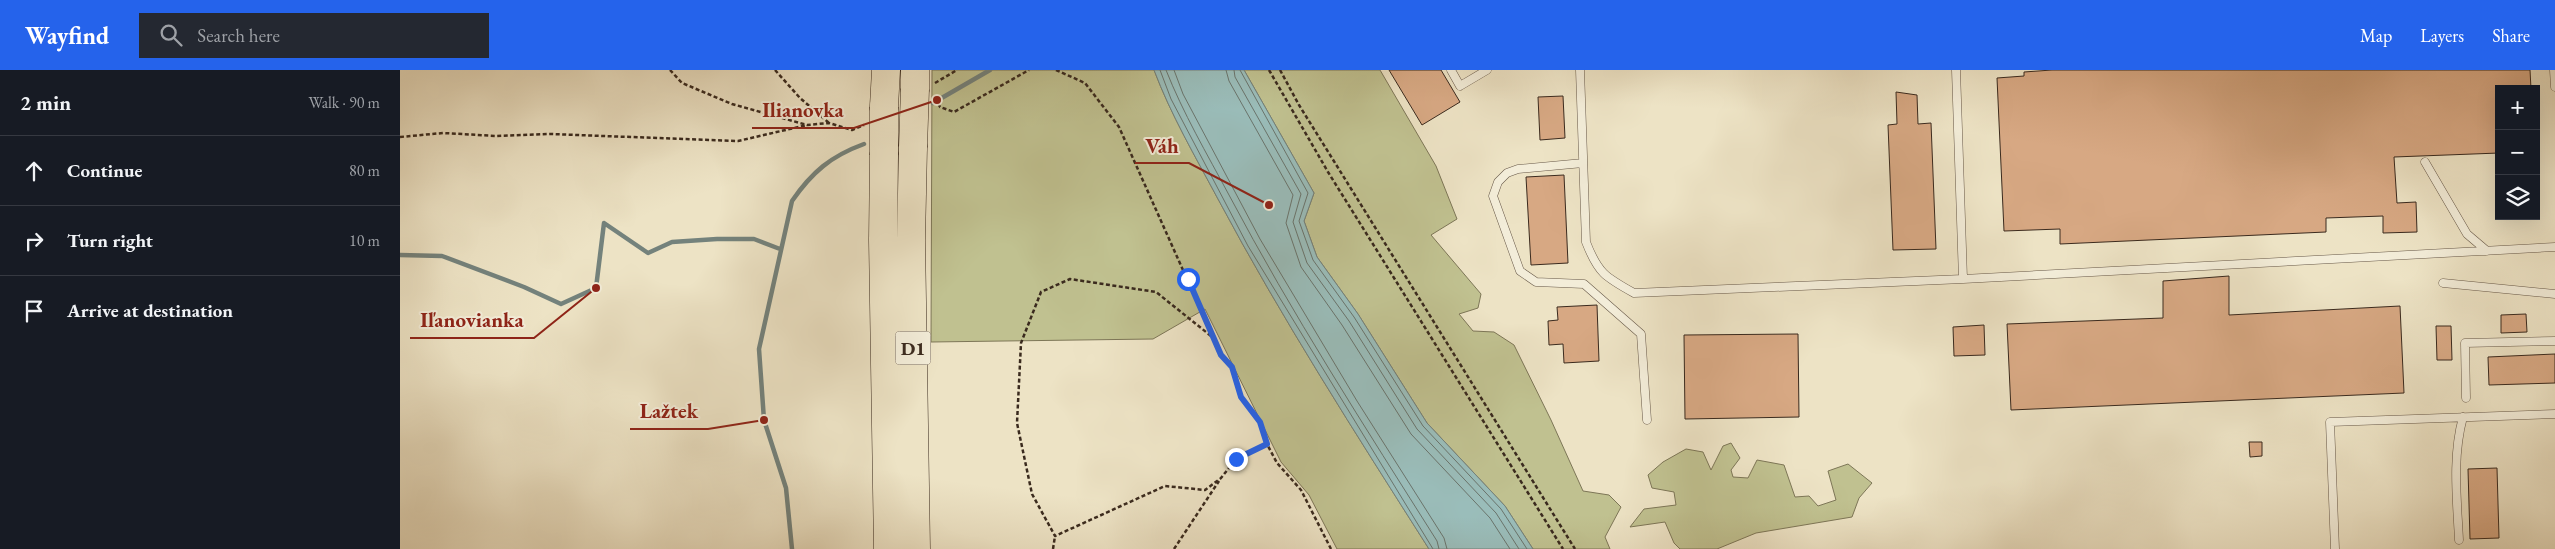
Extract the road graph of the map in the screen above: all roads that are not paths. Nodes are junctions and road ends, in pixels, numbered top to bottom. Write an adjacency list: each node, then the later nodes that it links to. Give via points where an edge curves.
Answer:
1 (886, 70): 22 (highway, D1, bridge, via 875,116 884,155)
2 (1451, 70): 3 (lane, via 1460,86)
3 (1488, 70)
4 (1580, 70): 10 (lane)
5 (1956, 70): 13 (lane)
6 (2554, 70): 8 (lane)
7 (921, 81): 23 (highway, D1, bridge, via 913,147 911,240)
8 (2555, 87)
9 (2425, 162): 12 (lane, via 2466,234)
10 (1583, 163): 13 (lane, via 1586,242 1596,267 1613,282 1634,293); 20 (lane, via 1518,169 1507,173 1498,182 1493,196 1520,271 1536,282 1584,284 1641,334)
11 (2555, 247): 12 (lane)
12 (2487, 251): 13 (lane)
13 (1963, 279)
14 (2443, 283): 15 (lane)
15 (2555, 294)
16 (2555, 341): 17 (lane, via 2465,343)
17 (2466, 398)
18 (2555, 414): 19 (lane)
19 (2463, 417): 21 (lane, via 2457,438); 24 (lane, via 2330,422)
20 (1647, 420)
21 (2459, 540)
22 (888, 549)
23 (916, 549)
24 (2334, 549)

